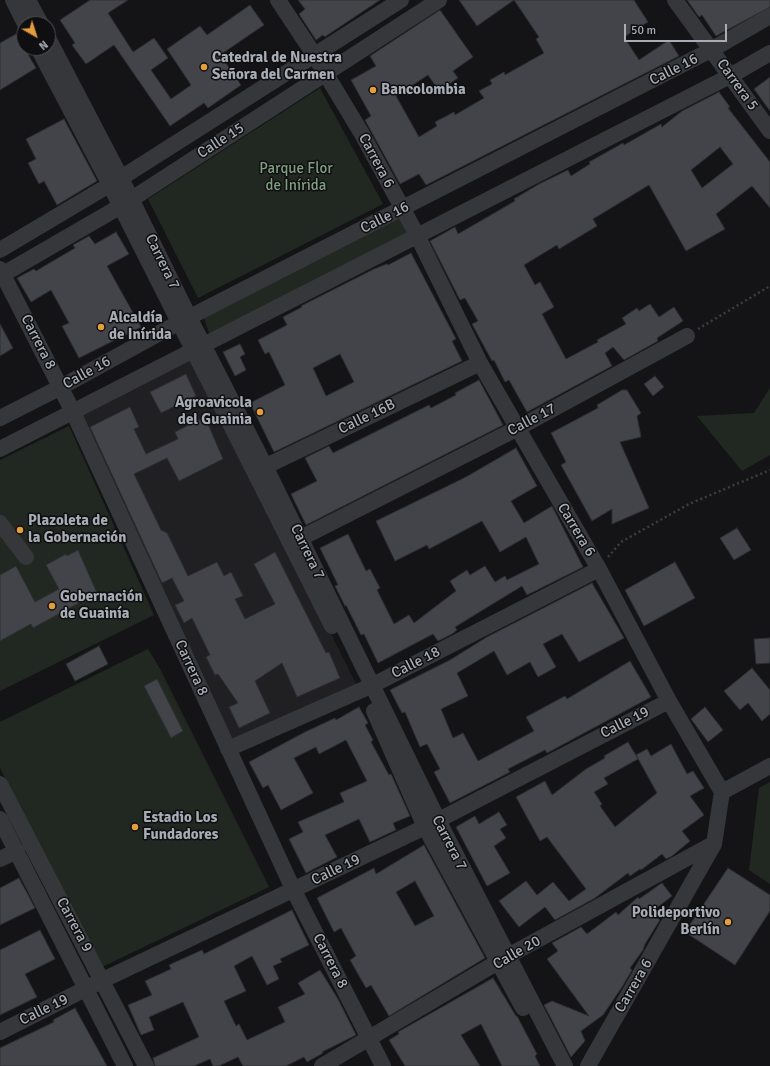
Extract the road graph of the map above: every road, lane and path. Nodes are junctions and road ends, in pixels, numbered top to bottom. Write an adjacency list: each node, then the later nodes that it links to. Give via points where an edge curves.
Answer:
1 (13, 0): 7 (street)
2 (28, 0): 8 (street)
3 (278, 0): 14 (street, Carrera 6)
4 (401, 0): 14 (street, Calle 15)
5 (675, 0): 10 (street, Carrera 5)
6 (437, 1): 15 (street, Calle 15)
7 (21, 16)
8 (37, 16)
9 (770, 16): 10 (street, Calle 16)
10 (711, 50): 16 (street, Carrera 5); 20 (street, Calle 16)
11 (770, 52): 16 (street, Calle 16)
12 (56, 55): 18 (street, Carrera 7)
13 (43, 56): 18 (street, Carrera 7)
14 (315, 56): 15 (street, Carrera 6); 18 (street, Calle 15)
15 (326, 73): 19 (street, Calle 15); 20 (street, Carrera 6)
16 (730, 76): 17 (street, Carrera 5); 21 (street, Calle 16)
17 (770, 131)
18 (116, 182): 19 (street, Carrera 7); 22 (street, Calle 15)
19 (126, 203): 23 (street, Calle 15); 25 (street, Carrera 7)
20 (402, 210): 21 (street, Carrera 6); 25 (street, Calle 16)
21 (417, 235): 27 (street, Calle 16); 28 (street, Carrera 6)
22 (0, 250)
23 (1, 273): 29 (street, Carrera 8)
24 (770, 286): 26 (path)
25 (184, 320): 27 (street, Carrera 7); 29 (street, Calle 16)
26 (686, 336): 32 (street, Calle 17)
27 (198, 348): 30 (street, Calle 16); 34 (street, Carrera 7)
28 (480, 363): 32 (street, Carrera 6); 34 (street, Calle 16B)
29 (61, 387): 30 (street, Carrera 8); 31 (street, Calle 16)
30 (73, 412): 33 (street, Calle 16); 42 (street, Carrera 8)
31 (0, 418)
32 (518, 428): 37 (street, Calle 17); 39 (street, Carrera 6)
33 (0, 449)
34 (260, 469): 37 (street, Carrera 7)
35 (770, 470): 39 (path, via 689,504 621,542)
36 (0, 523): 38 (street)
37 (295, 541): 40 (street, Carrera 7)
38 (26, 557)
39 (599, 569): 40 (street, Calle 18); 41 (street, Carrera 6)
40 (368, 687): 42 (street, Calle 18); 47 (street, Carrera 7)
41 (669, 701): 45 (street, Carrera 6); 47 (street, Calle 19)
42 (228, 749): 51 (street, Carrera 8)
43 (770, 766): 45 (street)
44 (0, 784): 53 (street, Carrera 9)
45 (722, 792): 48 (street, Carrera 6)
46 (0, 819): 49 (street, Carrera 9)
47 (431, 824): 51 (street, Calle 19); 52 (street, Carrera 7)
48 (714, 844): 52 (street, Calle 20); 63 (street, Carrera 6)
49 (17, 851): 50 (street); 54 (street, Carrera 9)
50 (0, 859)
51 (294, 891): 53 (street, Calle 19); 56 (street, Carrera 8)
52 (503, 960): 56 (street, Calle 20); 61 (street, Carrera 7); 62 (street, Carrera 7)
53 (103, 980): 54 (street, Calle 19); 58 (street, Carrera 9)
54 (87, 989): 55 (street, Calle 19); 57 (street, Carrera 9)
55 (0, 1032)
56 (370, 1039): 59 (street, Calle 20); 60 (street, Carrera 8)
57 (125, 1066)
58 (146, 1066)
59 (322, 1066)
60 (383, 1066)
61 (555, 1066)
62 (565, 1066)
63 (588, 1066)

